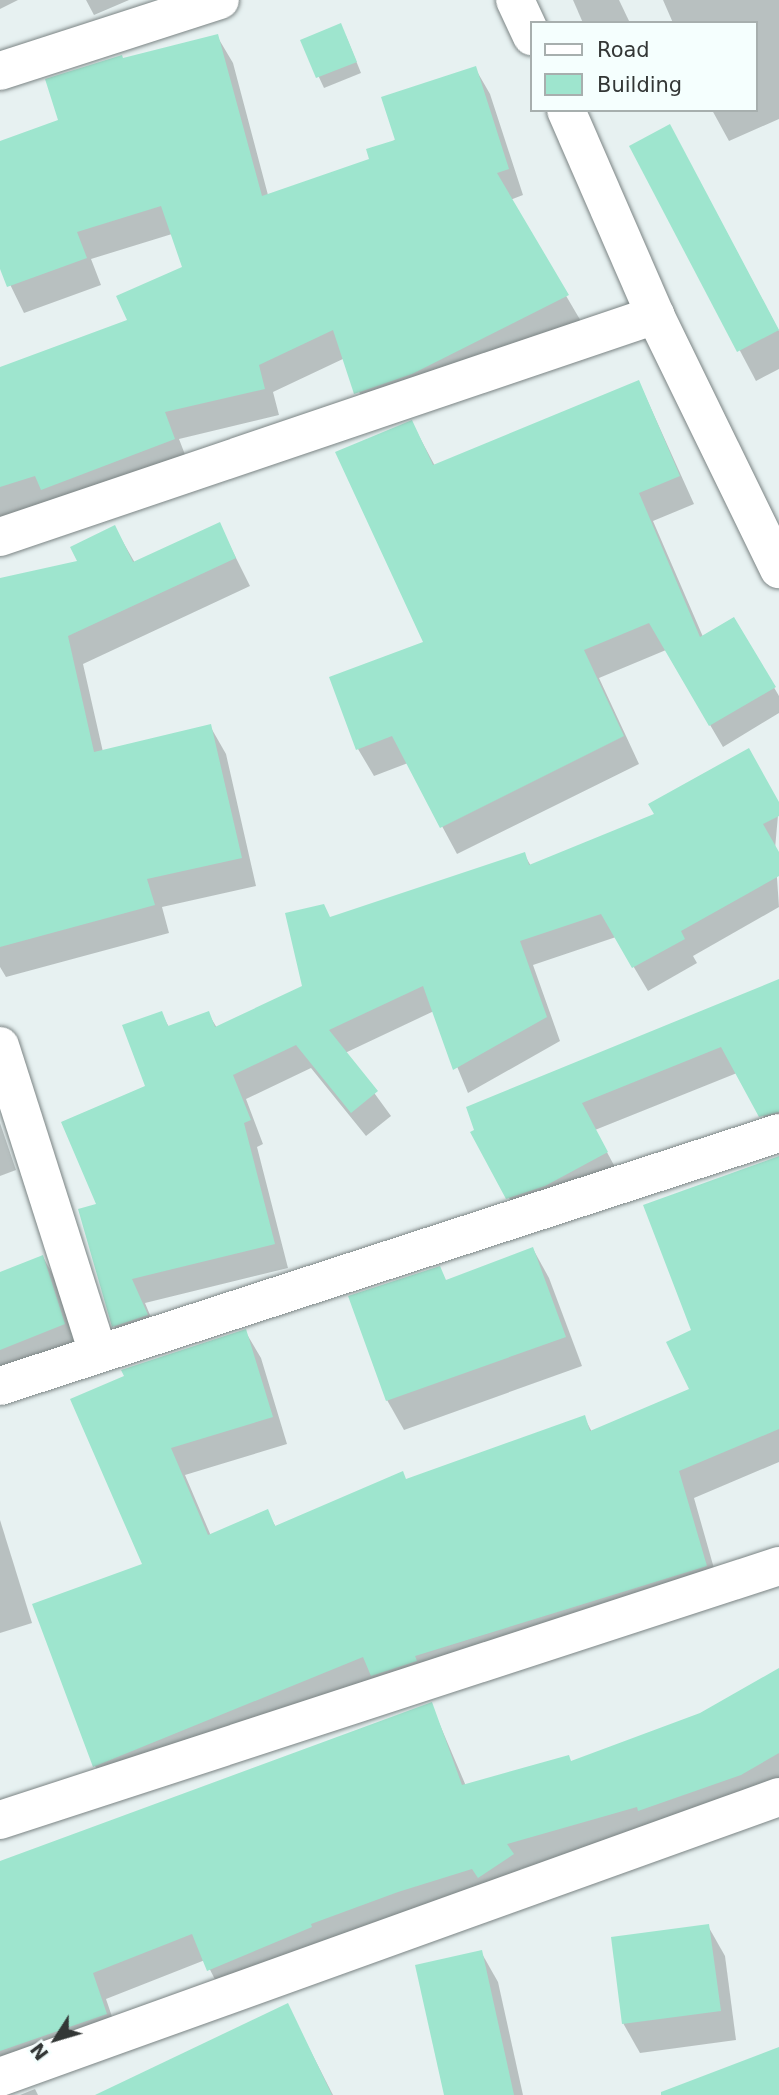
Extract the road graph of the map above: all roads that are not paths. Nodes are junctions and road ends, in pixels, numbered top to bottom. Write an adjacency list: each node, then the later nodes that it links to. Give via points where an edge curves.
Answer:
1 (220, 0): 4 (street)
2 (515, 0): 3 (street)
3 (530, 32)
4 (0, 71)
5 (567, 112): 6 (street)
6 (655, 315): 7 (street); 8 (street)
7 (0, 537)
8 (779, 569)
9 (0, 1046): 11 (street)
10 (779, 1133): 11 (street)
11 (98, 1354): 12 (street)
12 (0, 1386)
13 (779, 1566): 15 (street)
14 (779, 1797): 16 (street)
15 (0, 1820)
16 (0, 2077)

